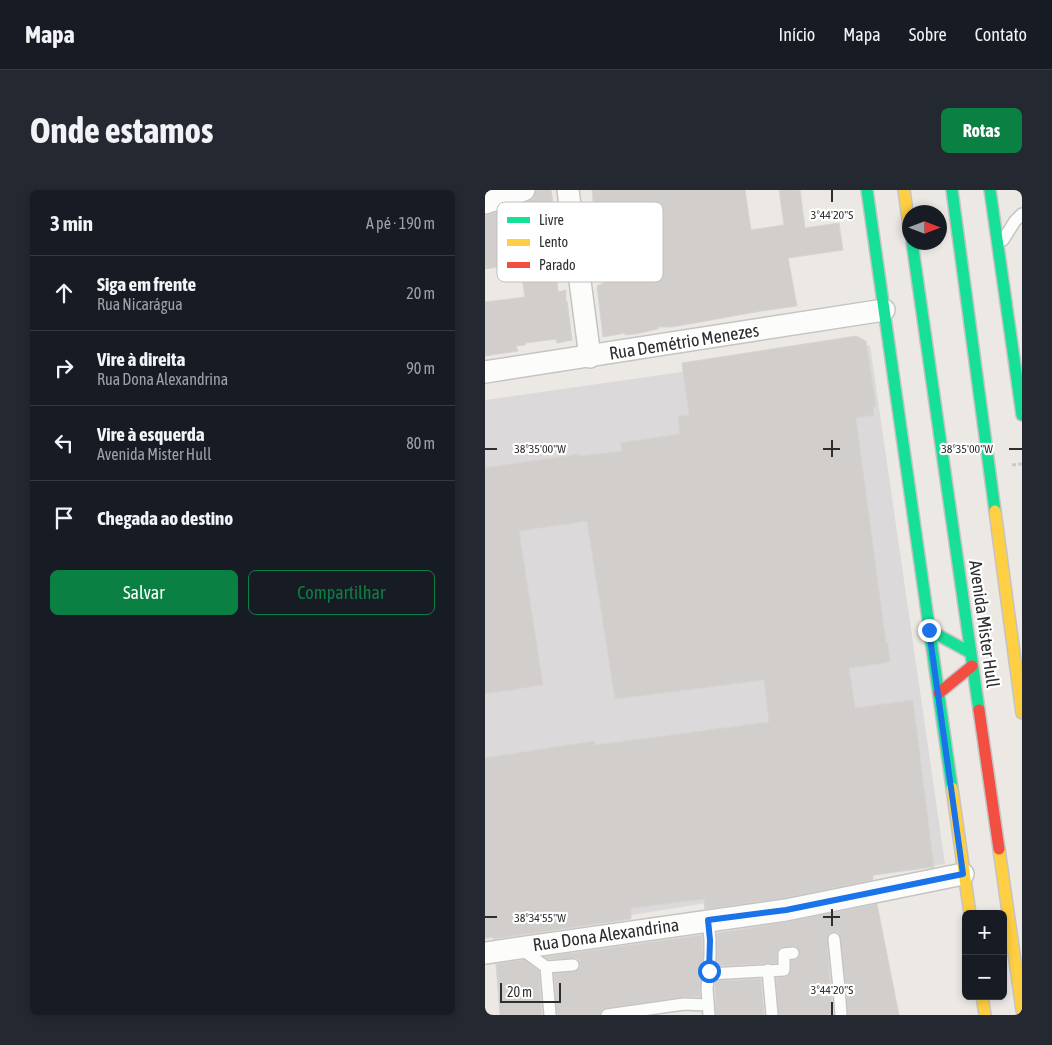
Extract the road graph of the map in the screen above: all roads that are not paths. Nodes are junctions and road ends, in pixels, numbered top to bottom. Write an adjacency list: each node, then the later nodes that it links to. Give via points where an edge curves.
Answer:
1 (523, 190): 6 (street)
2 (867, 190): 12 (main road)
3 (904, 190): 7 (main road)
4 (952, 190): 20 (main road, Avenida Mister Hull)
5 (990, 190): 10 (main road)
6 (485, 203)
7 (906, 205)
8 (1022, 214): 10 (lane, via 1006,233)
9 (913, 250): 17 (main road, Avenida Mister Hull)
10 (999, 251): 15 (main road)
11 (581, 282): 13 (street)
12 (884, 310): 13 (street, Rua Demétrio Menezes); 16 (main road)
13 (591, 356): 14 (street, Rua Demétrio Menezes)
14 (485, 372)
15 (1022, 415)
16 (929, 630): 17 (main road); 19 (main road)
17 (971, 653): 18 (main road, Avenida Mister Hull)
18 (972, 666): 19 (main road); 34 (main road, Avenida Mister Hull)
19 (939, 693): 21 (main road)
20 (1022, 713)
21 (963, 874): 22 (main road); 23 (street, Rua Dona Alexandrina, via 786,910)
22 (968, 910)
23 (708, 920): 25 (street, Rua Dona Alexandrina); 31 (lane)
24 (834, 940): 38 (lane)
25 (518, 948): 26 (street, Rua Dona Alexandrina); 29 (lane)
26 (485, 952)
27 (793, 953): 30 (lane, via 784,954 784,970)
28 (573, 965): 29 (lane)
29 (546, 967): 35 (lane)
30 (768, 970): 31 (lane); 37 (lane)
31 (709, 974): 33 (lane)
32 (983, 1000): 39 (main road)
33 (708, 1010): 36 (lane, via 683,1004)
34 (1022, 1010)
35 (550, 1015)
36 (607, 1015)
37 (772, 1015)
38 (841, 1015)
39 (985, 1015)

